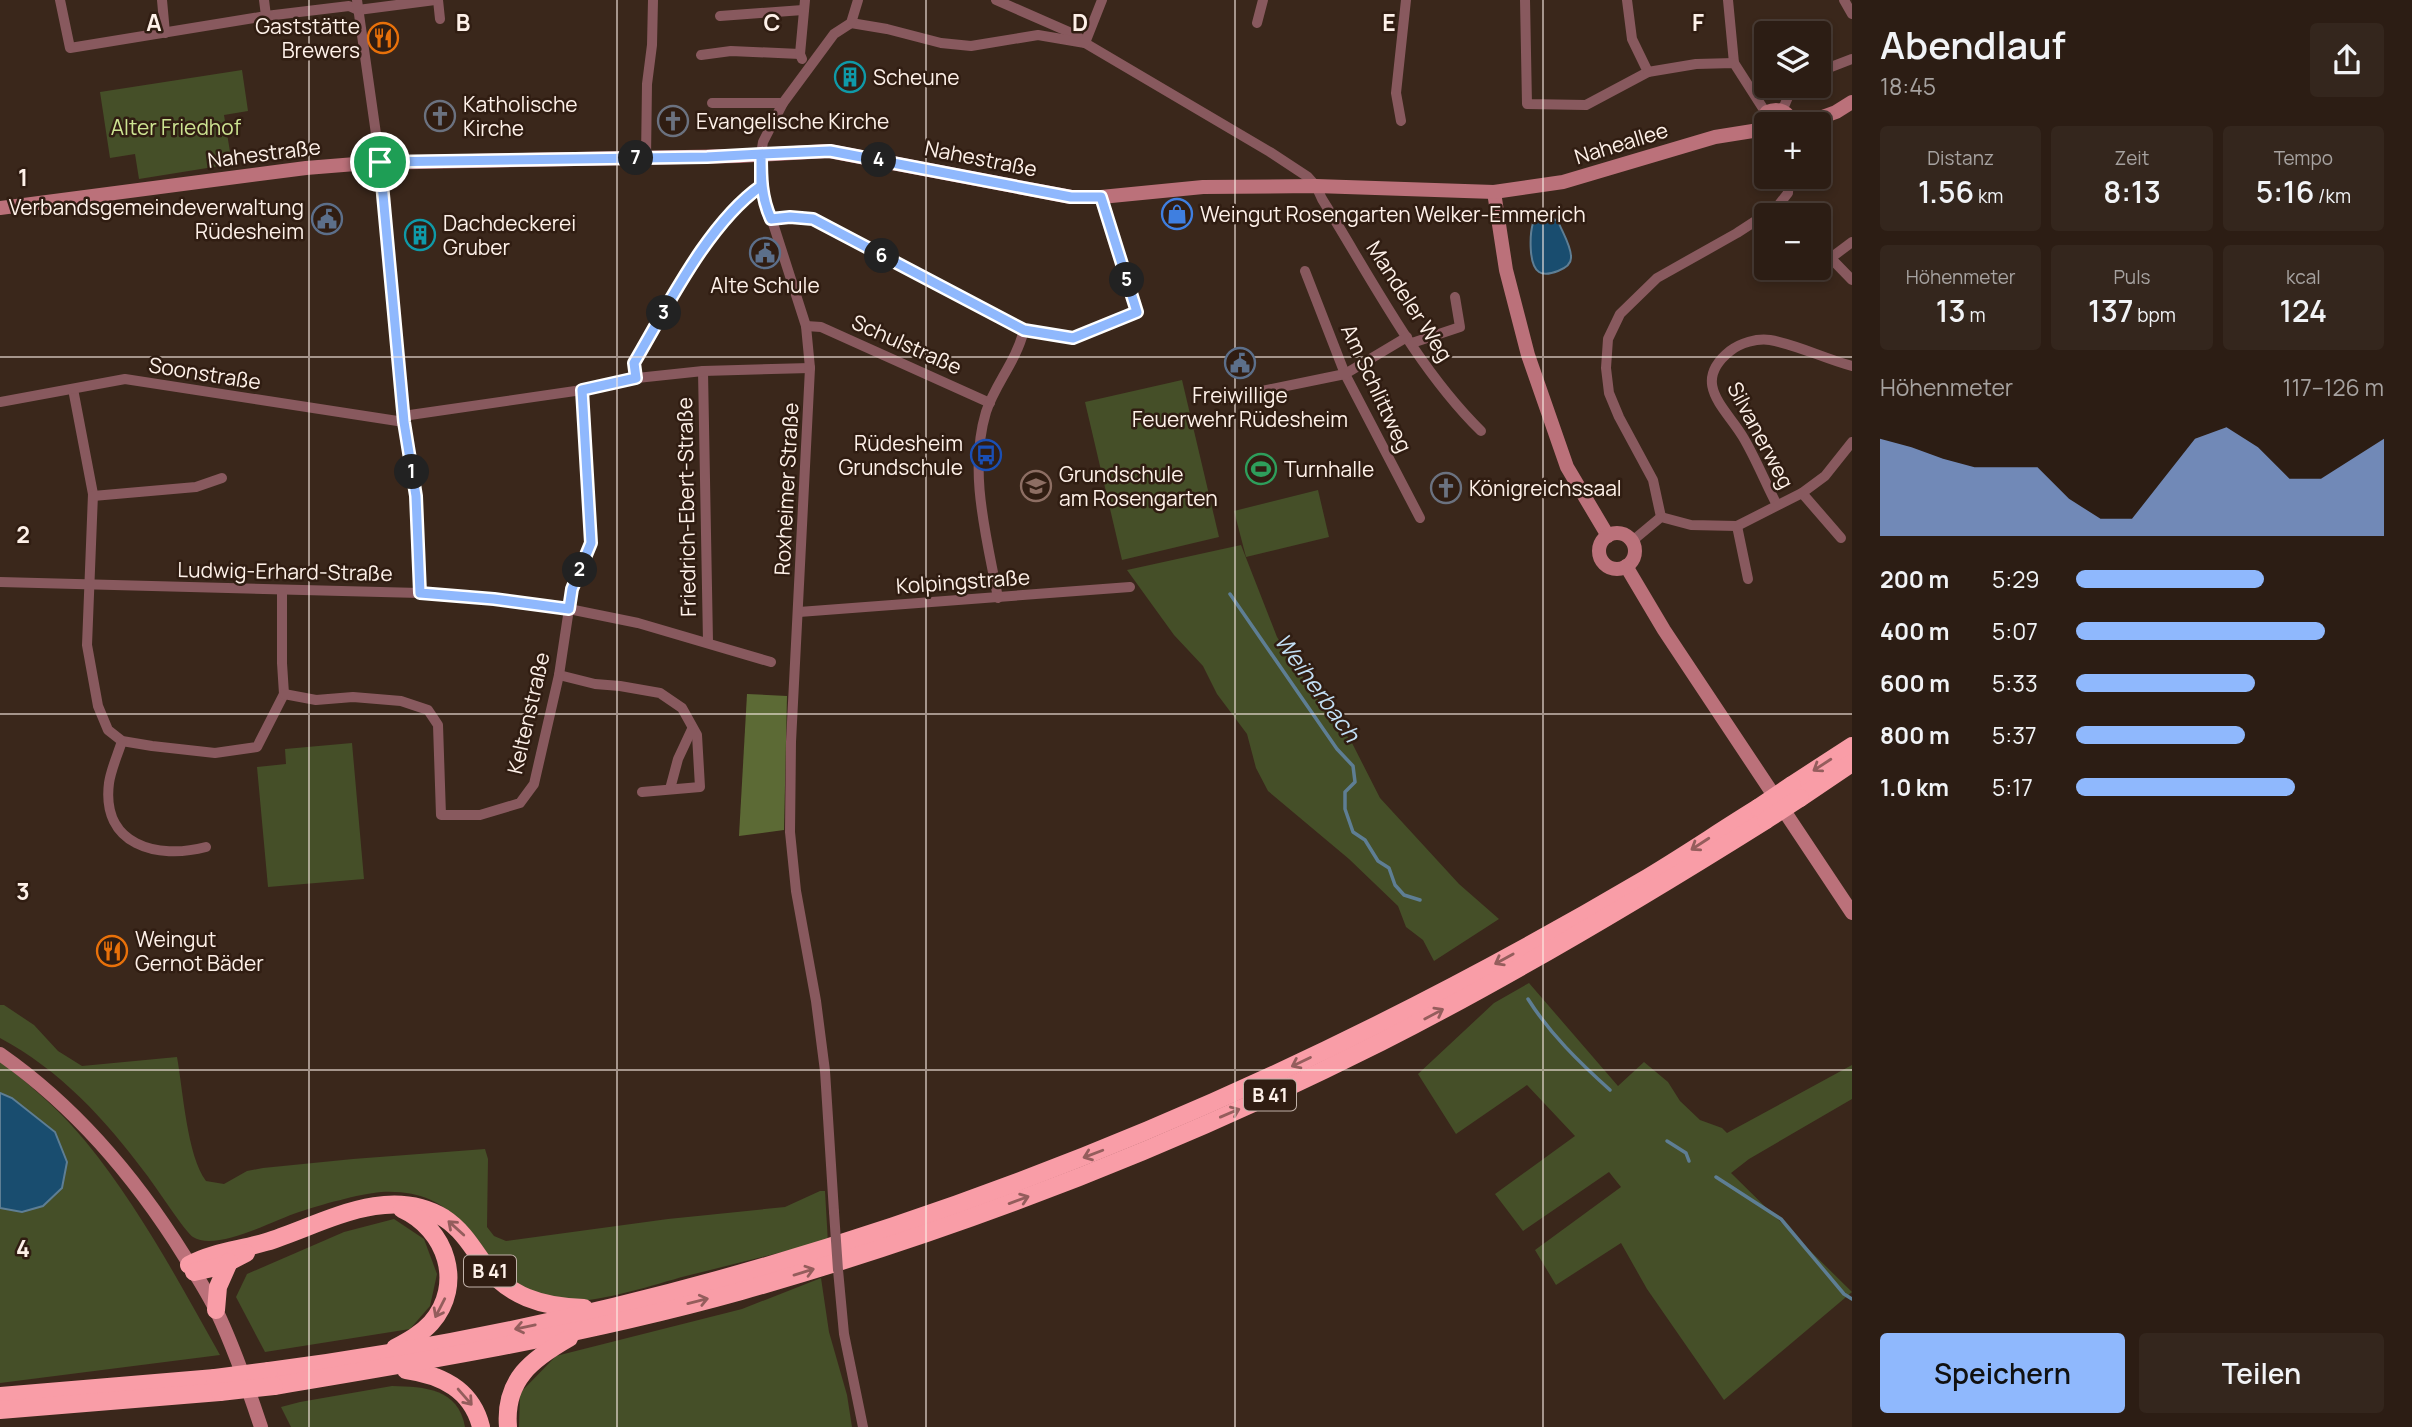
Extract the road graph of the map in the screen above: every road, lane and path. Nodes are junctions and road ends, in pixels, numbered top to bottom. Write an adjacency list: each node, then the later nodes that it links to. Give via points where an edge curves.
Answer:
1 (60, 0): 23 (street, via 70,48)
2 (162, 0): 23 (street)
3 (264, 0): 18 (street)
4 (437, 0): 15 (street); 20 (street)
5 (653, 0): 43 (street)
6 (858, 0): 21 (street)
7 (996, 0): 24 (street)
8 (1102, 0): 24 (street)
9 (1262, 0): 22 (street)
10 (1406, 0): 40 (street, via 1396,93)
11 (1525, 0): 31 (street, via 1527,104 1586,105)
12 (1628, 0): 31 (street, via 1632,39)
13 (1728, 0): 28 (street)
14 (1844, 0): 17 (street)
15 (357, 5): 18 (street); 44 (street)
16 (804, 5): 19 (street); 25 (street)
17 (1852, 14)
18 (266, 16): 23 (street)
19 (720, 16)
20 (440, 19)
21 (851, 23): 24 (street, via 971,46 1038,35); 30 (street, via 834,34)
22 (1256, 23)
23 (165, 33)
24 (1085, 43): 46 (street, via 1270,152)
25 (800, 54): 26 (street, via 731,51); 30 (street)
26 (701, 55)
27 (1852, 59): 29 (street)
28 (1734, 63): 31 (street); 37 (street)
29 (1831, 67)
30 (806, 70): 34 (street)
31 (1648, 72)
32 (1788, 98): 36 (street)
33 (712, 103): 34 (street)
34 (783, 103): 42 (street)
35 (1852, 103): 39 (street)
36 (1782, 111): 38 (street)
37 (1765, 112)
38 (1768, 112)
39 (1831, 114)
40 (1401, 121)
41 (1754, 135): 47 (street, Naheallee, via 1715,137 1563,182)
42 (761, 154): 43 (street, Nahestraße); 45 (street, Roxheimer Straße); 48 (street, Nahestraße, via 830,151 1071,197)
43 (646, 158): 44 (street, Nahestraße)
44 (380, 162): 49 (street, Nahestraße); 70 (street)
45 (761, 186): 50 (street, Roxheimer Straße); 64 (street, via 732,211 697,259 634,363)
46 (1316, 186): 47 (street, Nahestraße); 48 (street, Nahestraße, via 1203,187); 59 (street, Mandeler Weg)
47 (1494, 192): 80 (street, via 1506,270 1528,355 1567,467)
48 (1101, 197): 58 (street, via 1137,312 1073,338)
49 (0, 208)
50 (771, 219): 57 (street, Roxheimer Straße); 58 (street, via 813,219)
51 (1754, 224): 77 (street, via 1657,278 1620,314 1608,339 1605,368 1609,393 1653,480)
52 (1852, 242): 53 (street)
53 (1832, 257): 55 (street)
54 (1306, 271): 63 (street, Am Schlittweg)
55 (1852, 280)
56 (1455, 298): 59 (street, via 1460,327)
57 (806, 326): 61 (street, Roxheimer Straße); 69 (street, Schulstraße, via 821,327)
58 (1024, 330): 69 (street, via 1019,350)
59 (1409, 340): 63 (street); 71 (street, Mandeler Weg, via 1460,411)
60 (1852, 366): 76 (street, Silvanerweg, via 1769,340 1753,340 1732,349 1717,363 1711,380 1714,398 1742,436)
61 (810, 368): 62 (street, Soonstraße); 92 (street, Roxheimer Straße)
62 (703, 371): 64 (street, Soonstraße); 93 (street, Friedrich-Ebert-Straße)
63 (1345, 374): 67 (street); 78 (street, Am Schlittweg)
64 (636, 378): 66 (street, Soonstraße)
65 (73, 388): 68 (street, Soonstraße); 70 (street, Soonstraße, via 125,379); 75 (street)
66 (582, 390): 70 (street, Soonstraße); 91 (street, Keltenstraße, via 591,543)
67 (1223, 399)
68 (0, 402)
69 (990, 402): 90 (street, via 978,449 983,514)
70 (404, 419): 89 (street, via 416,496)
71 (1481, 430)
72 (1852, 442): 74 (street, via 1825,476)
73 (222, 478): 75 (street, via 196,487)
74 (1802, 493): 76 (street); 81 (street)
75 (93, 496): 86 (street)
76 (1777, 505): 79 (street)
77 (1661, 517): 79 (street, via 1691,525); 82 (street)
78 (1420, 518)
79 (1737, 526): 84 (street)
80 (1608, 536): 82 (street, via 1623,535); 83 (street, via 1600,544 1601,560 1615,569)
81 (1841, 538)
82 (1631, 542): 83 (street, via 1633,558)
83 (1626, 566): 106 (street)
84 (1748, 579)
85 (0, 582): 86 (street, Ludwig-Erhard-Straße)
86 (88, 585): 88 (street, Ludwig-Erhard-Straße); 98 (street, via 87,645 98,706 108,730)
87 (1130, 587): 90 (street, Kolpingstraße)
88 (282, 591): 89 (street, Ludwig-Erhard-Straße); 96 (street)
89 (420, 593): 91 (street, Ludwig-Erhard-Straße)
90 (998, 598): 92 (street, Kolpingstraße)
91 (569, 609): 93 (street, Ludwig-Erhard-Straße); 95 (street, Keltenstraße)
92 (799, 612): 122 (street, Roxheimer Straße, bridge, via 790,832 825,1071 844,1334)
93 (708, 642): 94 (street, Ludwig-Erhard-Straße)
94 (771, 662)
95 (559, 675): 96 (street, Keltenstraße, via 534,784 520,803 480,815 441,815 438,725 428,710 401,701 316,700); 97 (street, via 660,692 682,708)
96 (285, 694): 98 (street, via 257,747 215,753)
97 (692, 729): 101 (street); 101 (street, via 697,735 699,787)
98 (122, 741): 105 (street, via 109,783 111,812 122,833 130,842 148,848 185,852)
99 (1852, 746): 103 (highway, B 41, one-way to 103)
100 (1852, 763): 103 (highway, B 41)
101 (670, 789): 102 (street)
102 (642, 792)
103 (1796, 792): 104 (highway, B 41, bridge)
104 (1762, 814): 112 (highway, B 41, one-way to 112, via 1486,969 1230,1096 1014,1185 905,1224 764,1269); 114 (highway, B 41, one-way to 104, via 825,1266 1018,1200 1249,1105 1484,988 1650,893)
105 (206, 847)
106 (1852, 913)
107 (0, 1054): 111 (street, via 62,1102 96,1136 164,1223)
108 (382, 1205): 109 (highway); 112 (highway, B 41, one-way to 108, via 565,1307 531,1300 496,1278 468,1239 444,1218 414,1206); 115 (highway, B 41, one-way to 115, via 412,1214 429,1226 441,1244 449,1274 446,1295 432,1322)
109 (264, 1242): 110 (highway); 111 (highway, via 211,1255)
110 (229, 1262): 111 (highway); 113 (highway, via 218,1287)
111 (192, 1268): 113 (street)
112 (615, 1308): 115 (highway, B 41, one-way to 115)
113 (216, 1310): 119 (street)
114 (584, 1329): 115 (highway, B 41); 121 (highway, B 41, via 527,1367 512,1392)
115 (385, 1362): 116 (highway, B 41, bridge); 120 (highway, B 41, one-way to 120, via 453,1384 473,1406)
116 (217, 1385): 117 (highway, B 41); 118 (highway, B 41)
117 (0, 1396)
118 (0, 1410)
119 (261, 1427)
120 (481, 1427)
121 (508, 1427)
122 (863, 1427)

